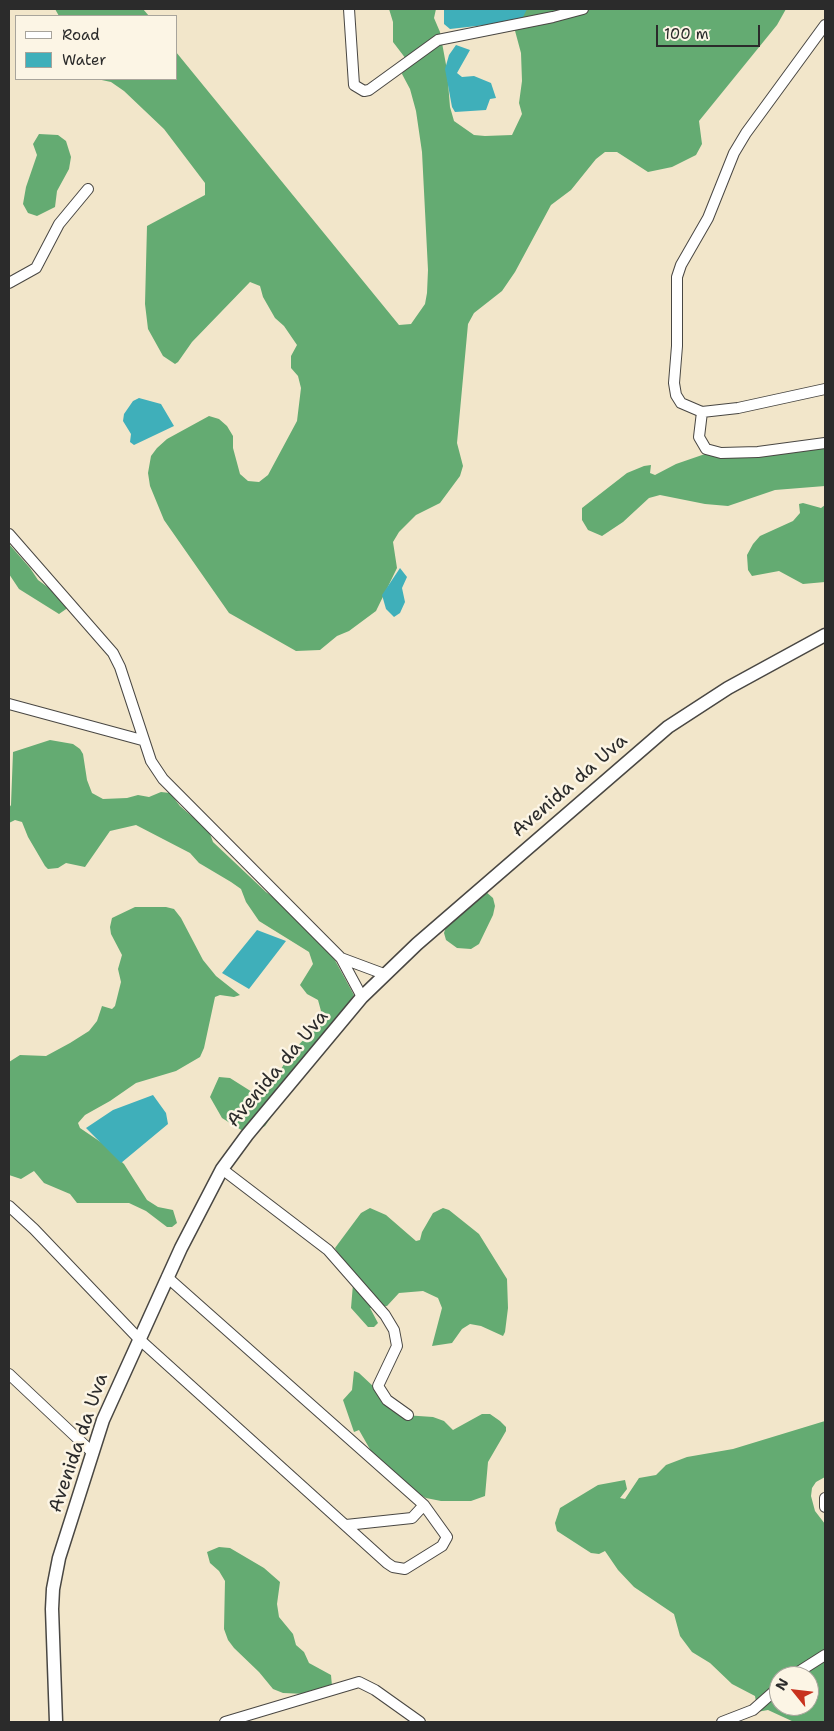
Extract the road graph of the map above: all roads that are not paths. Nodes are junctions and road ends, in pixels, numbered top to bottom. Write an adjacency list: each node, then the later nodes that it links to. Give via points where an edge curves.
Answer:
1 (349, 9): 2 (street, via 354,85 364,91 438,40)
2 (582, 9)
3 (825, 25): 7 (street, via 734,153 708,218 677,277 675,389 681,403)
4 (88, 189): 5 (street, via 59,224 36,268)
5 (9, 283)
6 (825, 389): 7 (street, via 738,408)
7 (702, 412): 8 (street, via 699,437 706,449 721,453 758,452)
8 (825, 443)
9 (9, 534): 12 (street, via 113,653)
10 (825, 636): 14 (main road, Avenida da Uva, via 728,688 668,727)
11 (9, 704): 12 (street)
12 (142, 740): 13 (street, via 151,761 179,797)
13 (341, 958): 14 (street); 15 (street)
14 (384, 974): 15 (main road, Avenida da Uva)
15 (362, 997): 16 (main road, Avenida da Uva)
16 (222, 1169): 18 (main road, Avenida da Uva); 21 (street, via 328,1250 385,1315 398,1346 378,1386 386,1400)
17 (9, 1206): 19 (street)
18 (167, 1277): 19 (main road, Avenida da Uva); 24 (street)
19 (139, 1339): 22 (main road, Avenida da Uva, via 103,1420); 26 (street)
20 (9, 1374): 22 (street)
21 (408, 1415)
22 (93, 1453): 30 (main road, Avenida da Uva, via 53,1589)
23 (825, 1498): 25 (street)
24 (424, 1505): 26 (street, via 412,1518); 26 (street, via 445,1532 446,1540 442,1546 405,1569 387,1563)
25 (825, 1507)
26 (346, 1525)
27 (825, 1655): 28 (street)
28 (808, 1666)
29 (769, 1696): 33 (street, via 753,1710)
30 (56, 1722)
31 (225, 1722): 32 (street, via 359,1682)
32 (420, 1722)
33 (722, 1722)

